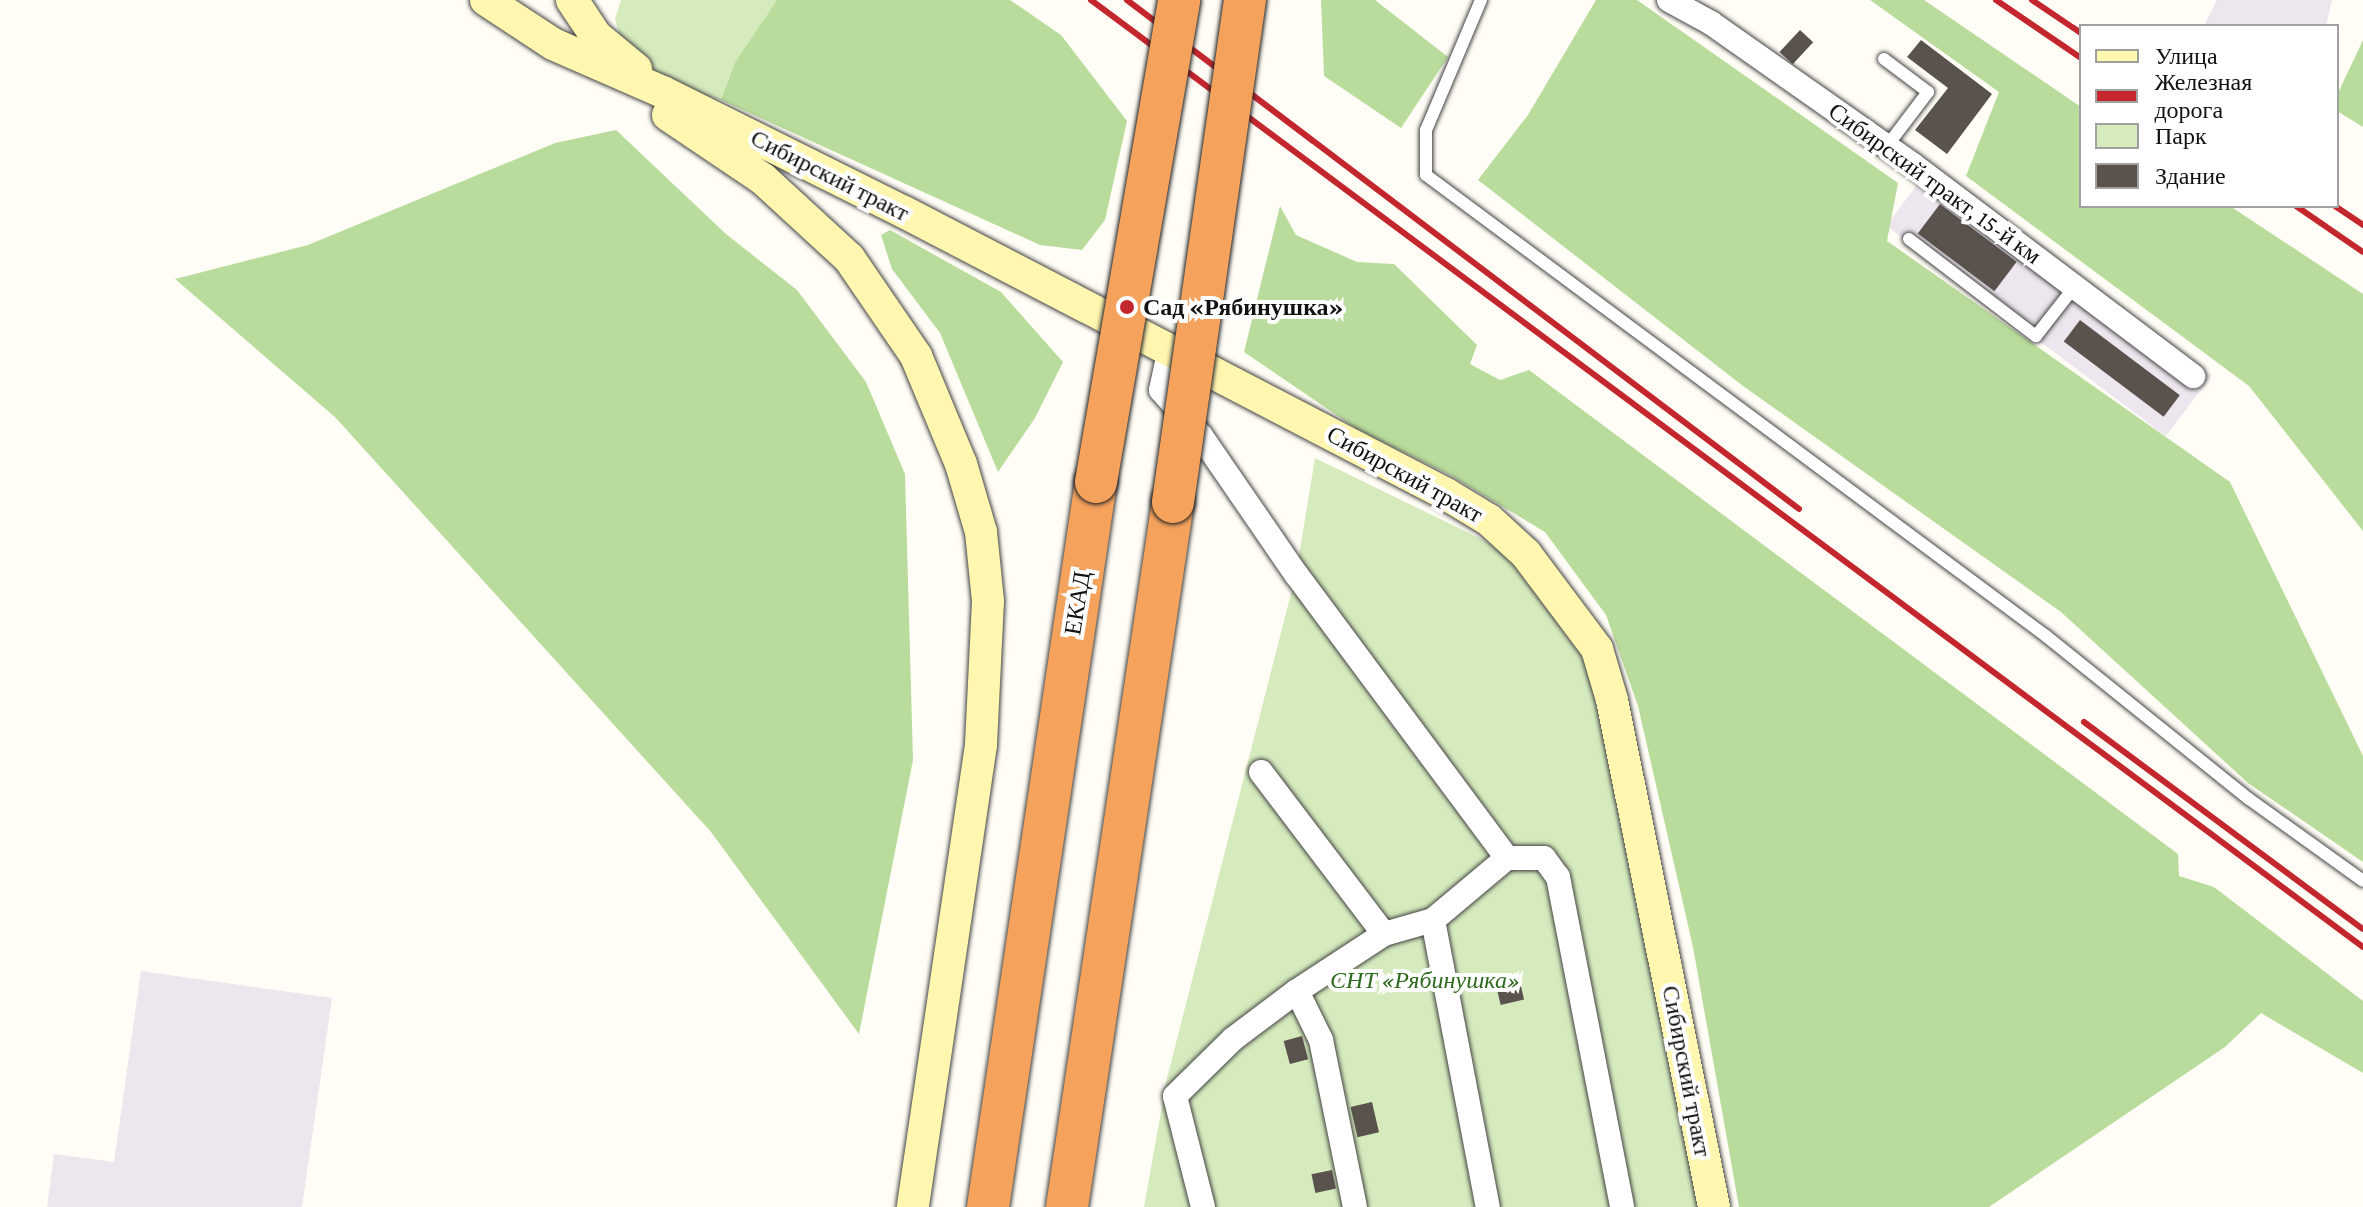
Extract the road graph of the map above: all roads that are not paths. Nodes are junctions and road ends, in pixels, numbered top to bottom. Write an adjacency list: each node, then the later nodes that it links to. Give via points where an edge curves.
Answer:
1 (486, 0): 8 (main road, Сибирский тракт)
2 (572, 0): 9 (main road, Сибирский тракт, via 588,27)
3 (592, 0): 9 (main road, via 595,21)
4 (1179, 0): 24 (highway, ЕКАД, bridge, via 1096,482)
5 (1245, 0): 25 (highway, bridge)
6 (1481, 0): 19 (lane, via 1426,130 1426,175 2046,636 2249,799)
7 (1669, 0): 12 (street, Сибирский тракт, 15-й км, via 1711,23)
8 (553, 44): 11 (main road, Сибирский тракт); 23 (main road, via 714,143 808,216 849,258 916,356 961,464 981,532 987,668 981,745)
9 (611, 48): 11 (main road, Сибирский тракт)
10 (1884, 59): 12 (lane, via 1928,92)
11 (663, 92): 15 (main road, Сибирский тракт)
12 (1887, 146): 14 (street, Сибирский тракт, 15-й км)
13 (1909, 239): 14 (lane, via 2036,336)
14 (2075, 286): 16 (street, Сибирский тракт, 15-й км)
15 (1170, 348): 18 (street, via 1161,390 1201,436 1296,574); 30 (main road, Сибирский тракт, via 1489,520 1545,574 1597,649 1612,700)
16 (2193, 376)
17 (1261, 772): 21 (street)
18 (1507, 858): 20 (street); 29 (street, via 1544,858 1558,877)
19 (2363, 881)
20 (1433, 920): 21 (street); 28 (street)
21 (1384, 934): 22 (street)
22 (1297, 991): 26 (street, via 1233,1039 1175,1096); 27 (street, via 1321,1040)
23 (913, 1207)
24 (988, 1207)
25 (1067, 1207)
26 (1203, 1207)
27 (1355, 1207)
28 (1488, 1207)
29 (1622, 1207)
30 (1714, 1207)

